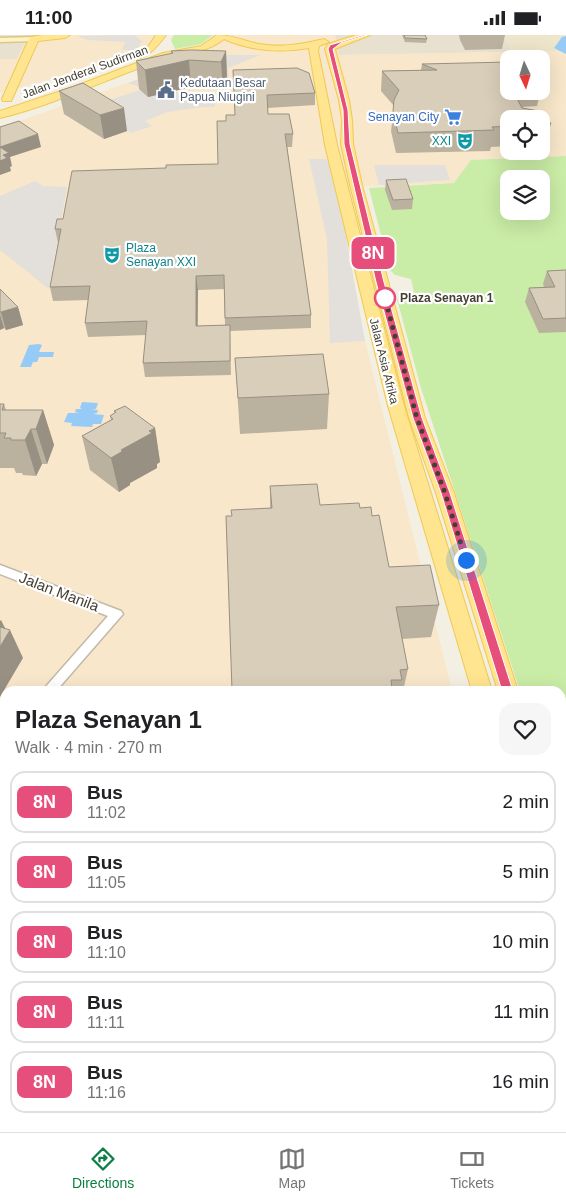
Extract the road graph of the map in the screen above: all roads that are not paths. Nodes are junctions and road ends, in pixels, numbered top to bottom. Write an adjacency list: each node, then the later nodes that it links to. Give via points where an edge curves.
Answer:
1 (66, 35): 6 (main road)
2 (223, 35): 8 (main road); 10 (main road, via 214,43)
3 (352, 35): 9 (main road)
4 (365, 35): 13 (main road, via 334,45 330,49)
5 (158, 36): 14 (main road, Jalan Jenderal Sudirman, via 151,49); 15 (main road, via 164,46 163,52)
6 (34, 39): 7 (main road); 17 (main road, Jalan Jenderal Sudirman)
7 (0, 40)
8 (260, 48): 11 (main road); 11 (main road, via 236,47 230,50)
9 (314, 49): 11 (main road); 19 (main road, Jalan Asia Afrika)
10 (194, 50): 12 (main road); 15 (main road, Jalan Jenderal Sudirman)
11 (299, 50)
12 (218, 51)
13 (333, 58): 19 (main road, via 326,67 338,118); 20 (main road, Jalan Asia Afrika, via 347,121 347,144)
14 (123, 60)
15 (146, 63): 18 (main road, Jalan Jenderal Sudirman)
16 (24, 94): 17 (main road, Jalan Jenderal Sudirman)
17 (4, 101)
18 (0, 115)
19 (328, 121): 20 (main road, Jalan Asia Afrika, via 331,145)
20 (375, 292): 23 (main road, Jalan Asia Afrika, via 396,406); 24 (main road, Jalan Asia Afrika, via 445,493)
21 (0, 569): 22 (street, Jalan Manila, via 117,615)
22 (53, 686)
23 (480, 686)
24 (506, 686)

